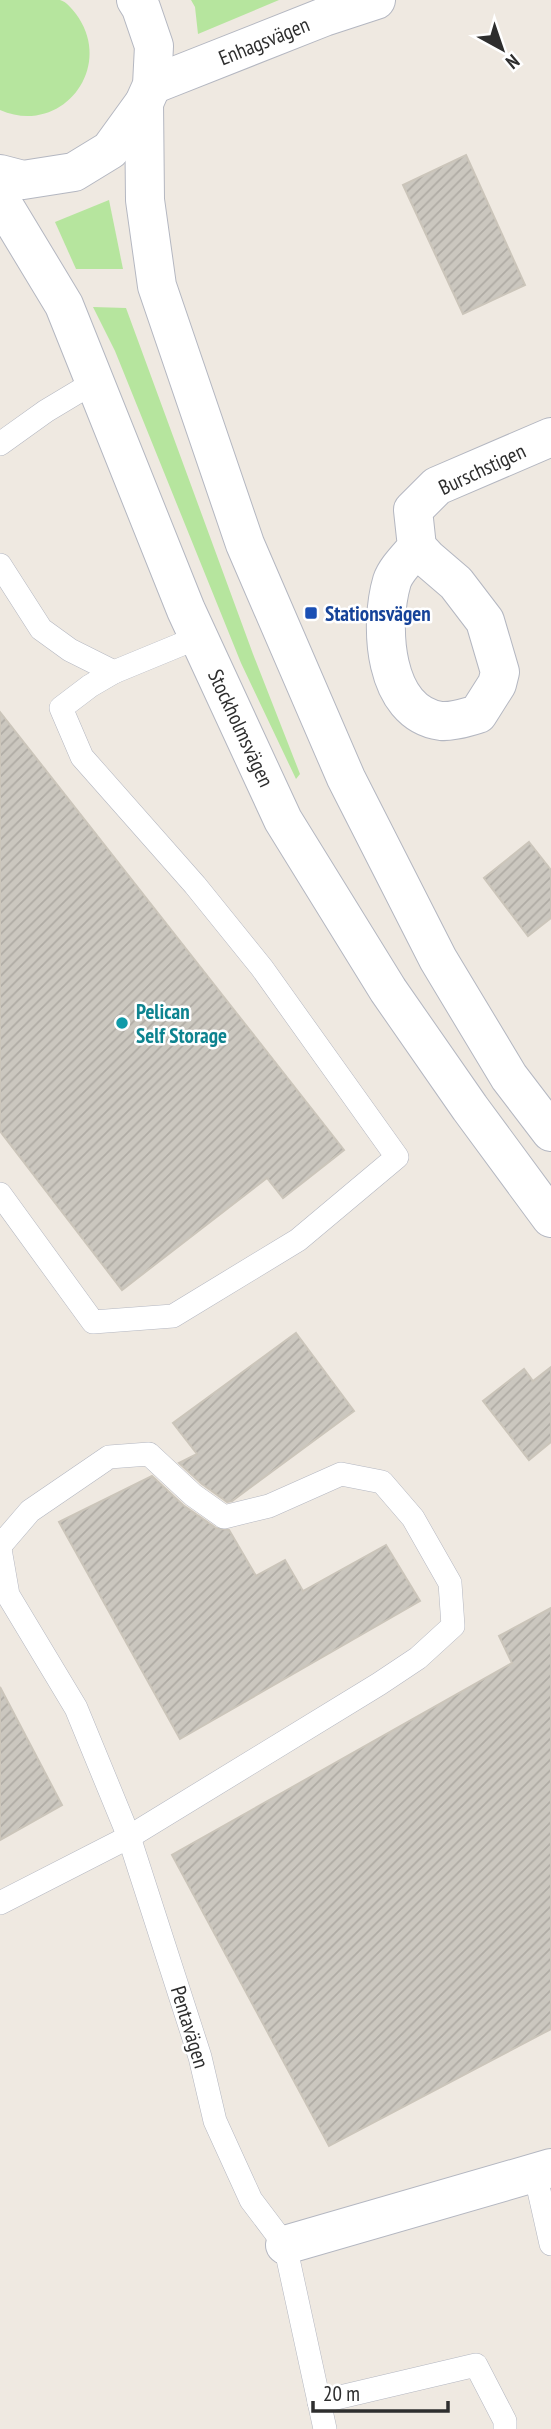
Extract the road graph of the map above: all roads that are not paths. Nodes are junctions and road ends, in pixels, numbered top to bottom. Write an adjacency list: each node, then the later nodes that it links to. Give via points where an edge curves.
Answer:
1 (136, 0): 3 (main road, via 155,46)
2 (376, 0): 3 (main road, Enhagsvägen, via 324,17)
3 (148, 94): 4 (main road, via 110,150 74,172 23,180); 13 (main road, via 145,200 157,286 244,544 346,778 438,959 509,1077)
4 (0, 174)
5 (0, 199): 6 (main road, Stockholmsvägen, via 64,305)
6 (96, 382): 8 (lane); 11 (main road, Stockholmsvägen)
7 (551, 437): 9 (main road, Burschstigen, via 437,486 412,510)
8 (0, 444)
9 (417, 547)
10 (0, 565): 12 (lane, via 41,629)
11 (199, 637): 12 (lane); 15 (main road, Stockholmsvägen, via 283,820 388,990)
12 (114, 672): 14 (lane, via 61,708 82,757 261,968 397,1157 298,1240 173,1316 93,1322)
13 (551, 1132)
14 (0, 1194)
15 (551, 1218)
16 (0, 1547): 17 (lane, Pentavägen, via 8,1595 76,1708); 17 (lane, via 30,1511 109,1457 149,1454 224,1517 269,1506 341,1474 382,1482 414,1518 450,1583 453,1626 418,1658)
17 (129, 1837): 18 (lane); 21 (lane, Pentavägen, via 200,2057 215,2121 251,2200)
18 (0, 1903)
19 (543, 2170): 20 (lane); 21 (main road)
20 (551, 2244)
21 (285, 2245): 22 (lane)
22 (319, 2402): 23 (lane); 24 (lane, via 476,2365)
23 (325, 2429)
24 (505, 2429)

